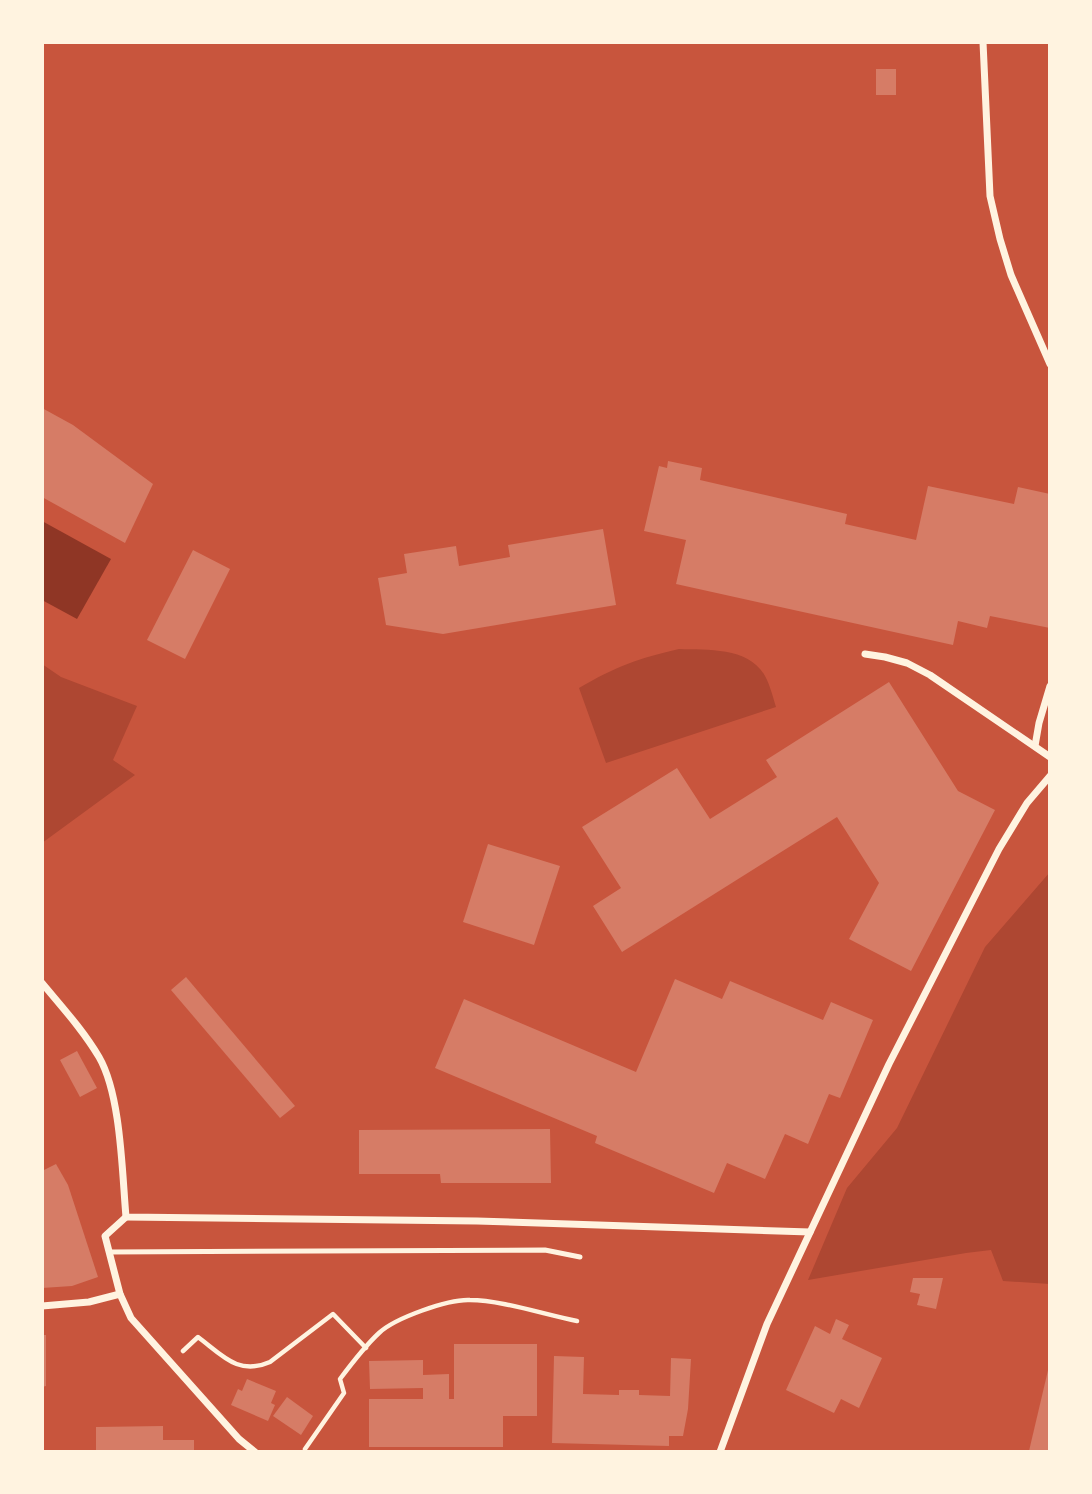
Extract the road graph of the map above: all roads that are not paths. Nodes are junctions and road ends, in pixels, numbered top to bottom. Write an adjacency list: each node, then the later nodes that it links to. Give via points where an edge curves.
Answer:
1 (983, 42): 2 (street, via 990,196 1011,275)
2 (1050, 364)
3 (865, 654): 5 (street, via 907,663 930,675)
4 (1050, 686): 5 (street)
5 (1035, 746): 6 (street)
6 (1050, 757)
7 (1050, 776): 10 (street, via 1027,803 977,889)
8 (42, 983): 9 (street, via 99,1057 112,1086)
9 (126, 1217): 10 (street, via 477,1221); 11 (street, via 105,1236)
10 (810, 1232): 16 (street, via 760,1342)
11 (109, 1252): 12 (lane, via 545,1250); 13 (street)
12 (580, 1256)
13 (120, 1294): 14 (street); 15 (street, via 131,1318 170,1364)
14 (42, 1306)
15 (256, 1452)
16 (720, 1452)

